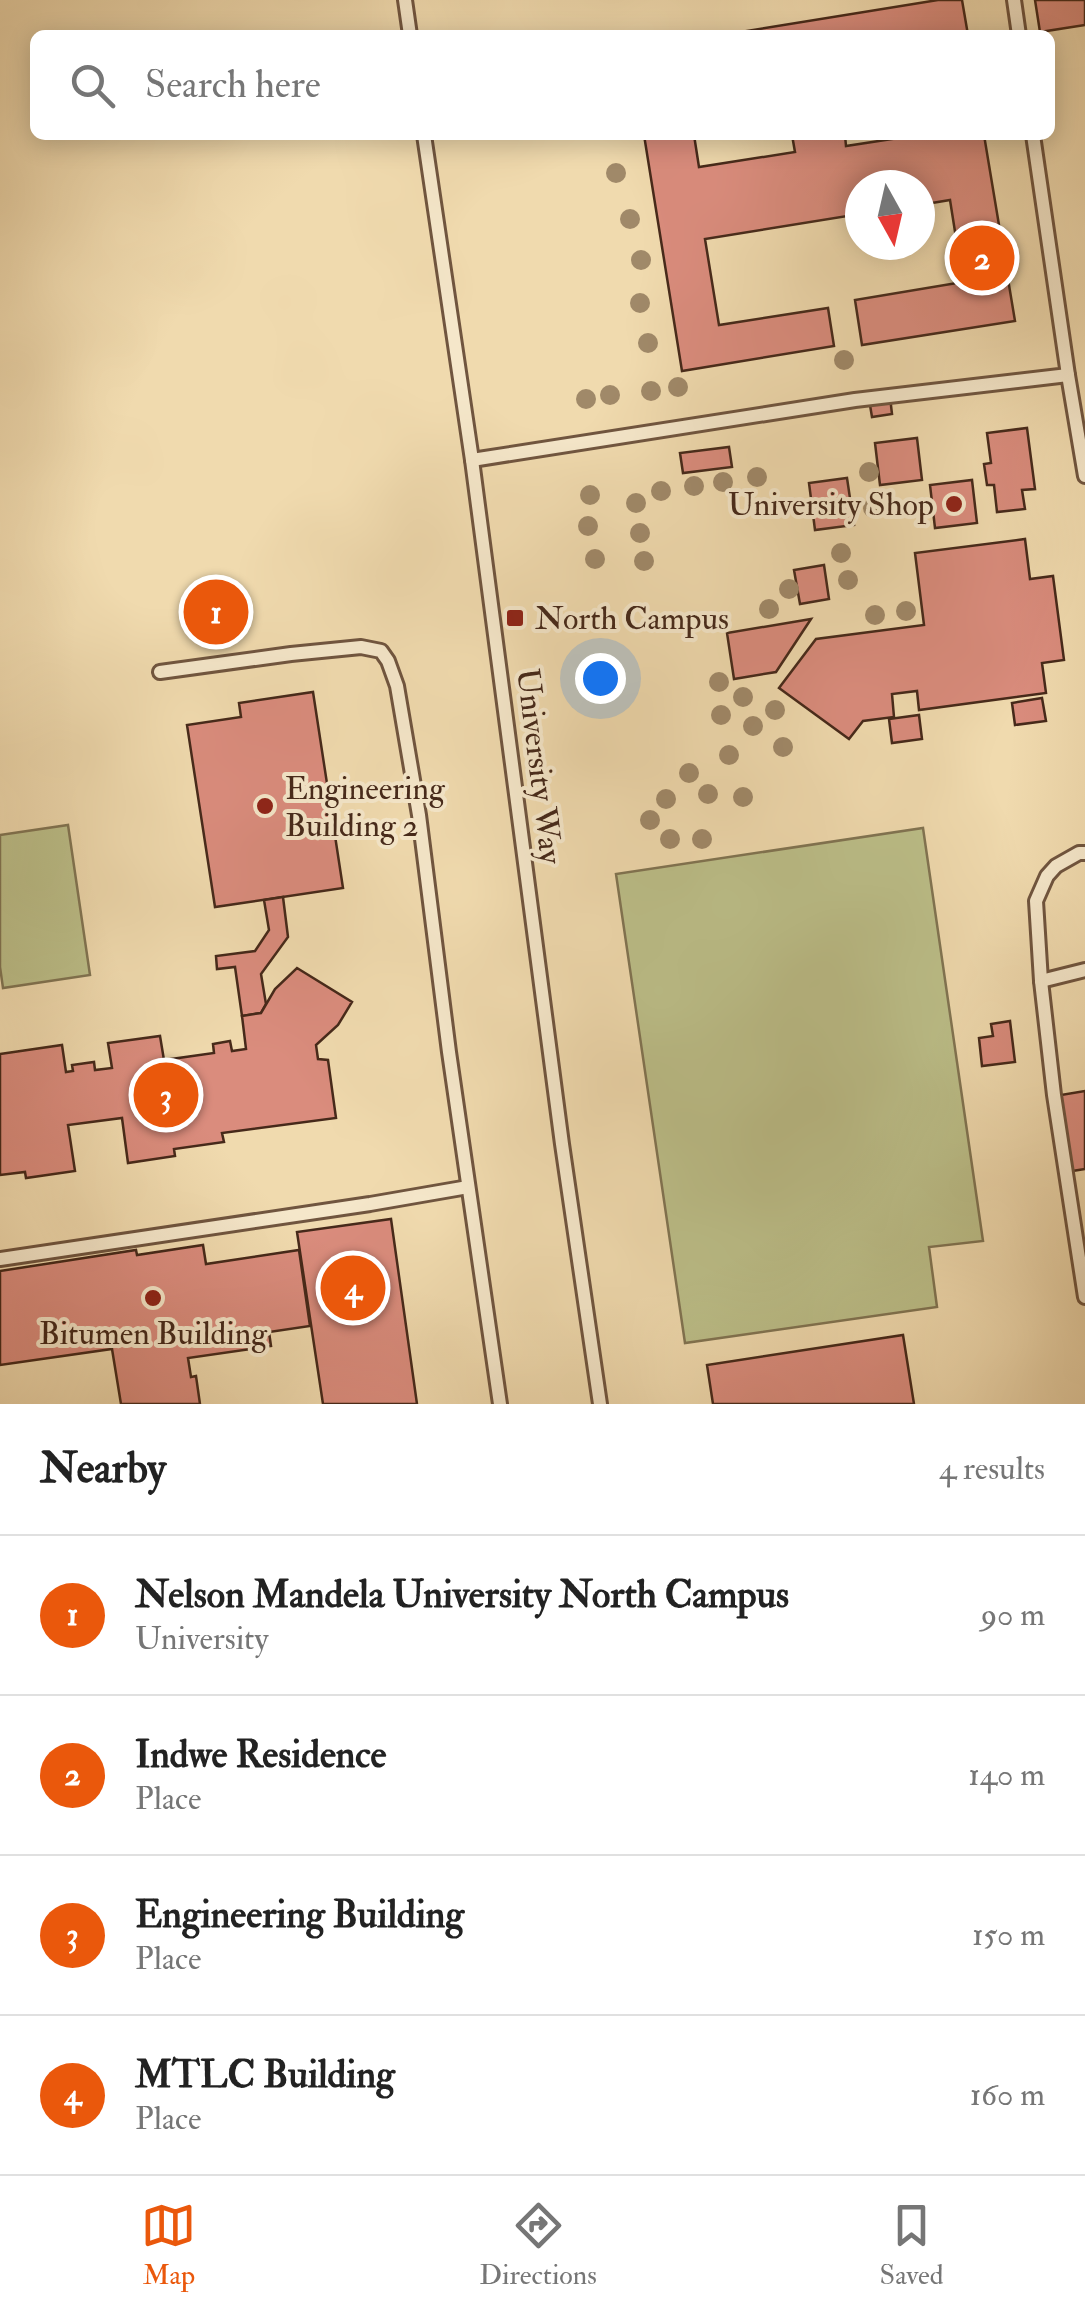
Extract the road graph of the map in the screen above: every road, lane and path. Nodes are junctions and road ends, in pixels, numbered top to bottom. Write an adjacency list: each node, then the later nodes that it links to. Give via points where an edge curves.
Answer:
1 (406, 0): 3 (lane)
2 (1014, 0): 4 (lane)
3 (409, 30)
4 (1018, 30)
5 (425, 140): 8 (lane, University Way)
6 (1035, 140): 7 (lane)
7 (1068, 375): 8 (lane, via 855,400); 9 (lane)
8 (472, 460): 18 (lane, University Way)
9 (1085, 476)
10 (160, 672): 14 (lane, via 361,647 380,651 388,661 419,815)
11 (1085, 852): 13 (lane, via 1056,866 1036,901)
12 (1085, 970): 13 (lane)
13 (1041, 981): 16 (lane)
14 (468, 1187): 15 (lane); 17 (lane)
15 (0, 1259)
16 (1085, 1297)
17 (500, 1404)
18 (600, 1404)

